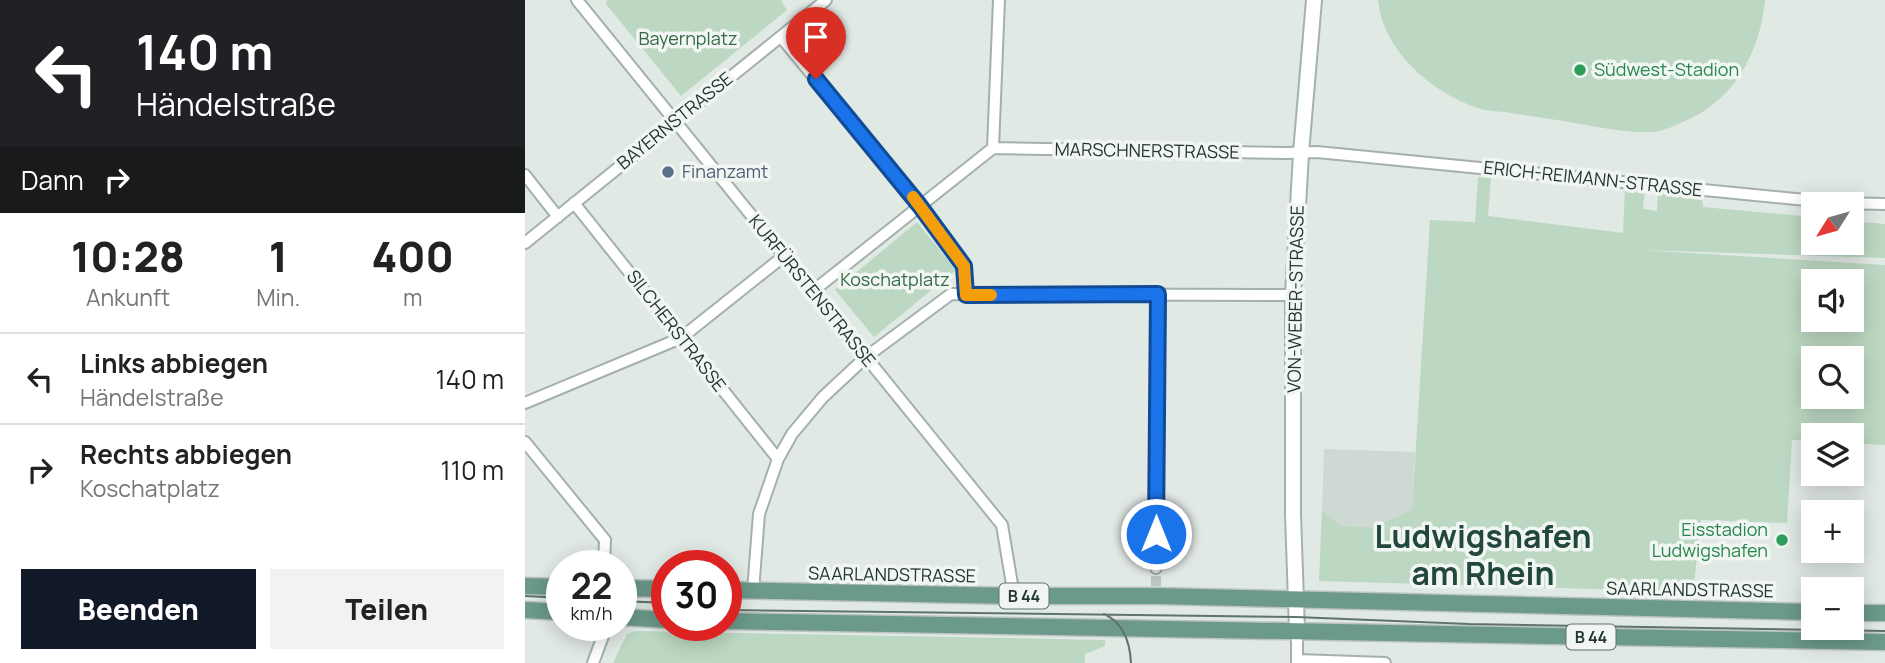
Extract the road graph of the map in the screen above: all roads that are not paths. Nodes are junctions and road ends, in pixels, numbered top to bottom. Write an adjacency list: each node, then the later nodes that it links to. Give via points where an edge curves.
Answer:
1 (577, 0): 6 (street, KURFÜRSTENSTRASSE)
2 (826, 0): 5 (street, BAYERNSTRASSE)
3 (999, 0): 7 (street)
4 (1311, 0): 8 (street, VON-WEBER-STRASSE)
5 (781, 37): 6 (street, BAYERNSTRASSE); 12 (street)
6 (675, 121): 10 (street, BAYERNSTRASSE); 15 (street, KURFÜRSTENSTRASSE)
7 (993, 148): 8 (street, MARSCHNERSTRASSE); 12 (street)
8 (1301, 153): 11 (street, ERICH-REIMANN-STRASSE); 19 (street, VON-WEBER-STRASSE)
9 (525, 175): 13 (street)
10 (574, 203): 13 (street, BAYERNSTRASSE); 20 (street, SILCHERSTRASSE)
11 (1885, 204)
12 (920, 206): 16 (street); 18 (street, via 964,266)
13 (558, 216): 14 (street, BAYERNSTRASSE)
14 (525, 243)
15 (784, 256): 16 (street, KURFÜRSTENSTRASSE); 20 (street)
16 (813, 291): 21 (street, KURFÜRSTENSTRASSE)
17 (1158, 294): 18 (street); 19 (street); 26 (street)
18 (966, 295): 21 (street, via 951,294)
19 (1293, 295): 32 (street, VON-WEBER-STRASSE)
20 (681, 338): 22 (street); 24 (street, SILCHERSTRASSE)
21 (866, 357): 24 (street, via 823,397); 31 (street, KURFÜRSTENSTRASSE, via 1002,525)
22 (525, 403)
23 (525, 442): 25 (street, via 605,540)
24 (778, 459): 30 (street, via 759,513)
25 (605, 550)
26 (1156, 568)
27 (525, 586): 28 (main road)
28 (546, 587)
29 (742, 591): 30 (main road, SAARLANDSTRASSE / B 44)
30 (753, 591): 31 (main road, SAARLANDSTRASSE / B 44)
31 (1014, 596): 32 (main road, SAARLANDSTRASSE / B 44, via 1156,591)
32 (1295, 599): 35 (main road, SAARLANDSTRASSE / B 44); 39 (street, VON-WEBER-STRASSE)
33 (525, 610): 34 (main road)
34 (546, 611)
35 (1801, 612)
36 (1864, 613): 37 (main road)
37 (1885, 613)
38 (742, 621): 39 (main road, B 44)
39 (1297, 631): 41 (main road, B 44); 42 (street)
40 (601, 641): 43 (street)
41 (1885, 642)
42 (1297, 662): 44 (street)
43 (593, 663)
44 (1370, 663): 45 (street)
45 (1385, 663)

